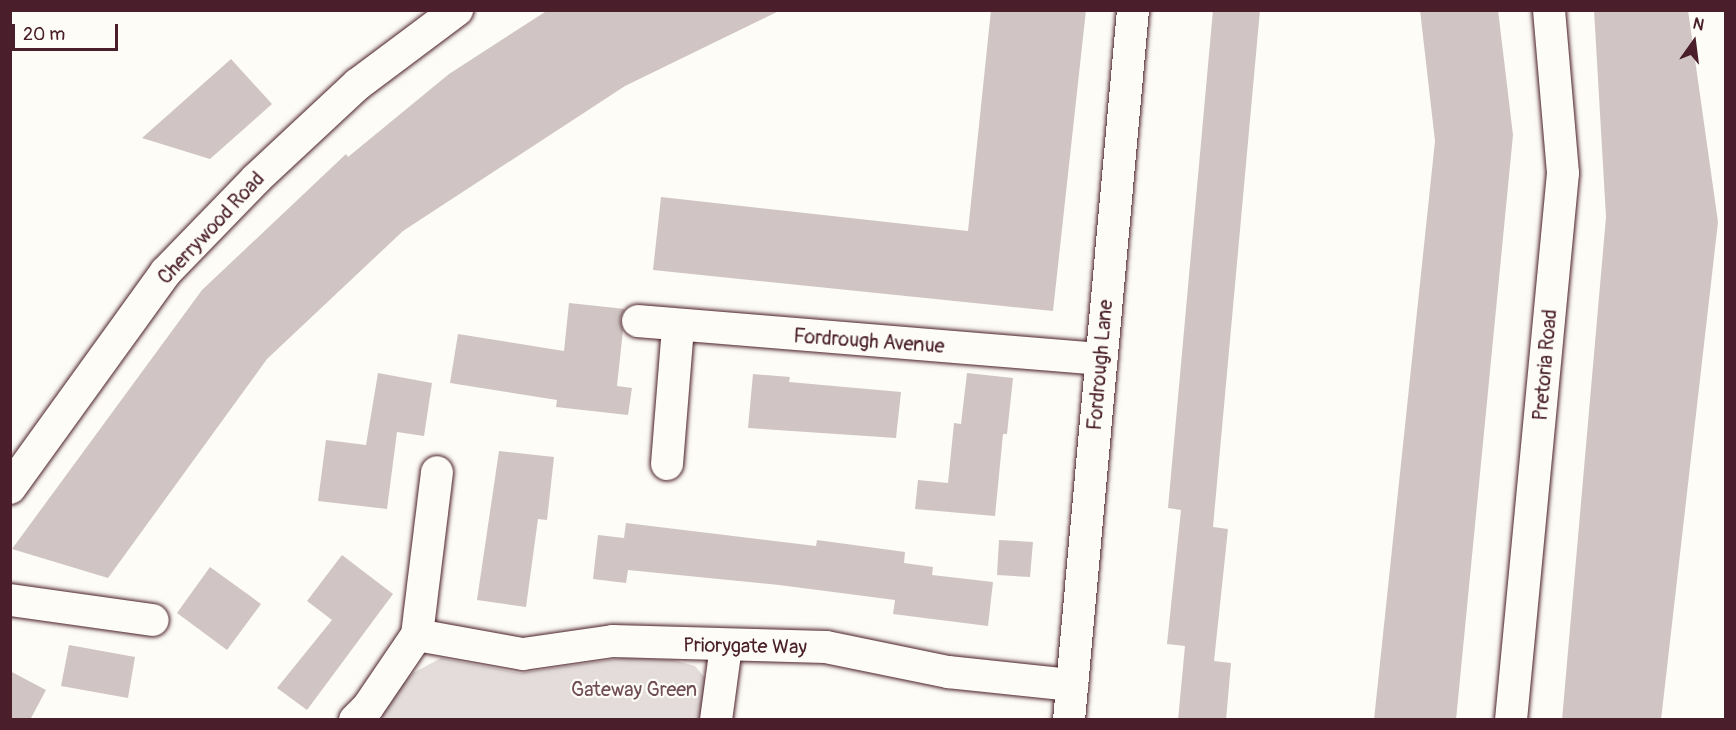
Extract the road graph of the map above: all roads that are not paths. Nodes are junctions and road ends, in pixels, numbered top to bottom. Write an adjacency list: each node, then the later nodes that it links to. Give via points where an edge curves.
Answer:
1 (457, 10): 9 (street, Cherrywood Road, via 358,84 256,179 166,272)
2 (1133, 10): 6 (street, Fordrough Lane)
3 (1549, 10): 18 (street, Pretoria Road, via 1563,173)
4 (638, 321): 5 (street, Fordrough Avenue)
5 (678, 326): 6 (street, Fordrough Avenue); 7 (street)
6 (1101, 359): 14 (street, Fordrough Lane)
7 (667, 464)
8 (437, 472): 12 (street)
9 (10, 488)
10 (10, 600): 11 (street)
11 (153, 620)
12 (417, 635): 13 (street, Priorygate Way, via 523,654 613,641); 15 (street)
13 (726, 646): 14 (street, Priorygate Way, via 826,647 948,672); 16 (street)
14 (1072, 686): 17 (street, Fordrough Lane)
15 (355, 720)
16 (716, 720)
17 (1069, 720)
18 (1511, 720)

